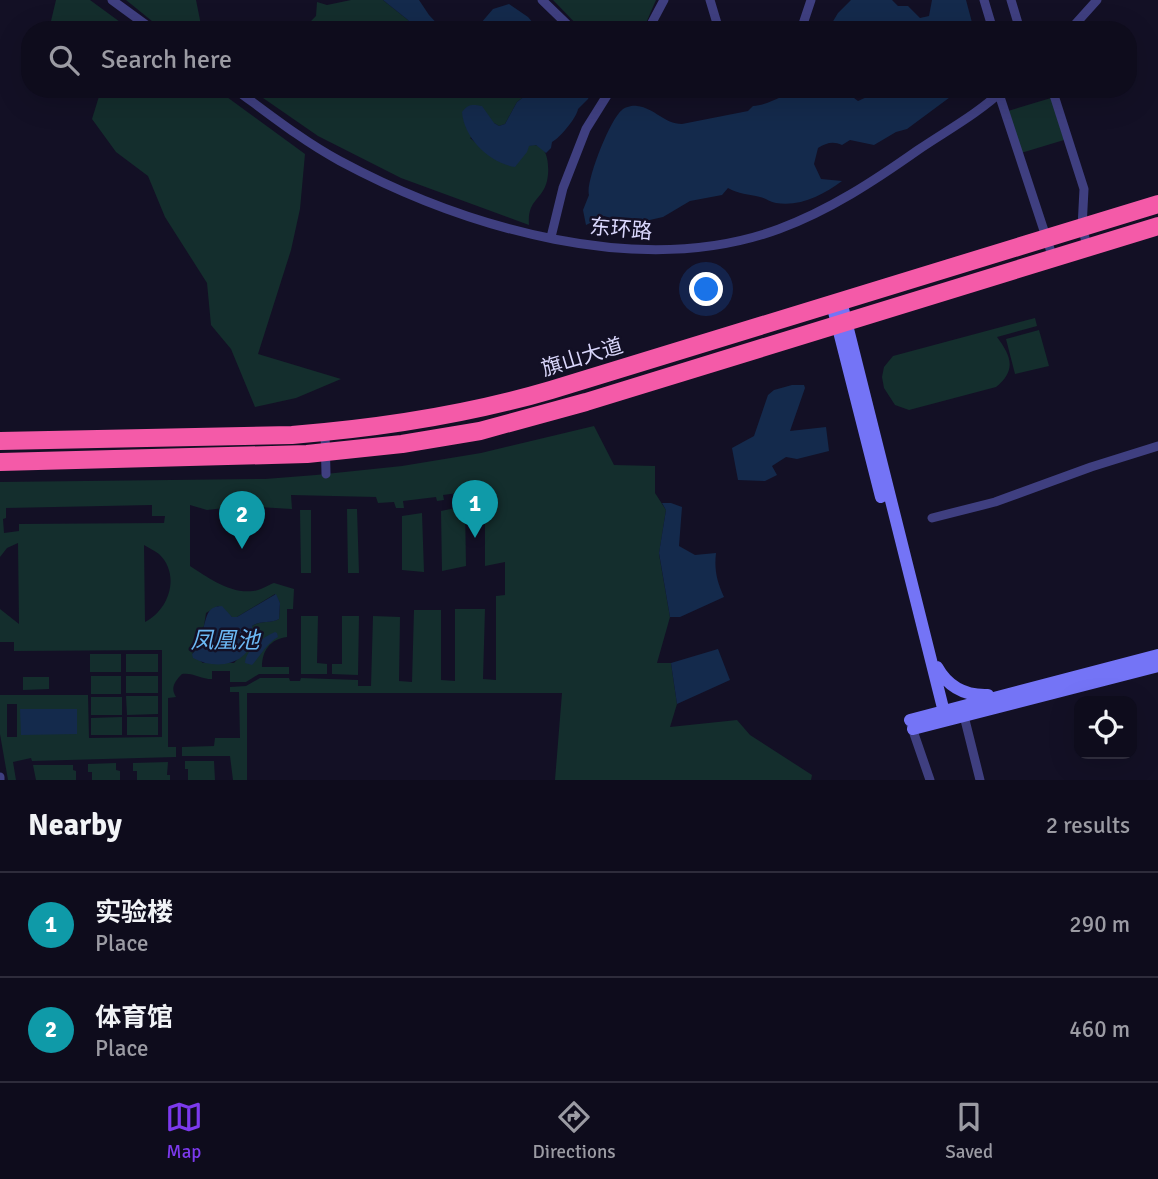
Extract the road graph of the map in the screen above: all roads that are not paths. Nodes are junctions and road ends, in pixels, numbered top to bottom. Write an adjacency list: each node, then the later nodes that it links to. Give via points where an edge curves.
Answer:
1 (112, 0): 9 (street)
2 (542, 0): 10 (street)
3 (664, 0): 11 (street)
4 (710, 0): 12 (street)
5 (811, 0): 13 (street)
6 (984, 0): 14 (street)
7 (1011, 0): 15 (street)
8 (1097, 0): 16 (street)
9 (141, 21)
10 (564, 21)
11 (653, 21)
12 (716, 21)
13 (804, 21)
14 (990, 21)
15 (1017, 21)
16 (1078, 21)
17 (247, 98): 25 (street, 东环路, via 338,160 385,183 460,214)
18 (605, 98): 25 (street, via 586,129 563,188)
19 (993, 98): 25 (street, 东环路, via 872,182 778,229 741,240 644,250)
20 (1004, 98): 26 (street)
21 (1055, 98): 24 (street, via 1084,189)
22 (1158, 204): 24 (highway, 旗山大道)
23 (1158, 226): 27 (highway, 旗山大道)
24 (1082, 228): 26 (highway, 旗山大道); 27 (street)
25 (551, 237)
26 (1047, 238): 28 (street); 29 (highway, 旗山大道)
27 (1088, 248): 28 (highway, 旗山大道)
28 (1053, 258): 30 (highway, 旗山大道)
29 (837, 302): 30 (street); 31 (highway, 旗山大道, via 502,404 411,422)
30 (842, 322): 34 (highway, 旗山大道, via 520,421 425,440); 38 (street); 43 (street)
31 (325, 432): 32 (highway, 旗山大道); 34 (street)
32 (0, 441)
33 (1158, 446): 37 (street, via 995,502)
34 (326, 452): 35 (highway, 旗山大道); 36 (street)
35 (0, 462)
36 (326, 474)
37 (932, 518)
38 (929, 650): 41 (street, via 945,679 964,692 985,696); 43 (street)
39 (1158, 655): 41 (street)
40 (1158, 666): 42 (street)
41 (1016, 692): 43 (street)
42 (964, 716): 43 (street); 46 (street)
43 (941, 717): 44 (street)
44 (911, 725): 45 (street)
45 (930, 780)
46 (980, 780)

